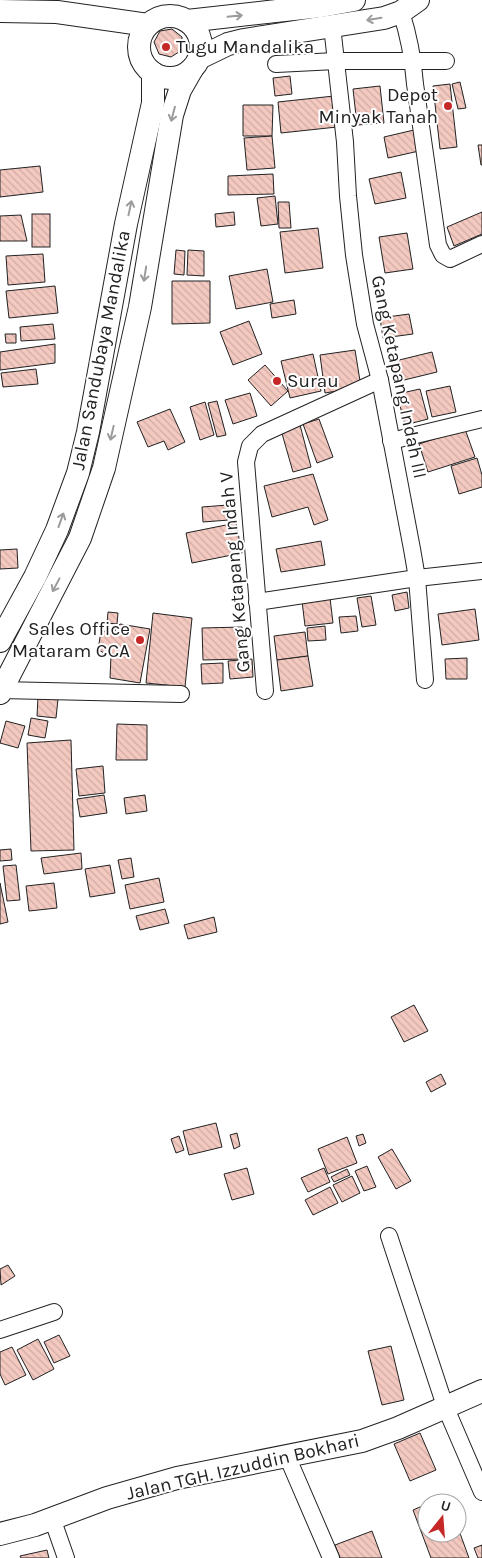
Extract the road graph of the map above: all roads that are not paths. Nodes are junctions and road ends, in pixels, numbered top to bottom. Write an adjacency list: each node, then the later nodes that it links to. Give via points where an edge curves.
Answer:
1 (354, 0): 4 (main road, one-way to 1)
2 (410, 6): 6 (main road, one-way to 6, via 384,18); 7 (street, via 409,34)
3 (0, 11): 5 (main road, via 57,12)
4 (187, 21): 5 (main road, via 174,16 160,18); 10 (main road, via 201,44)
5 (148, 25): 12 (main road, via 140,36 139,50 143,63)
6 (332, 26): 9 (street, Gang Ketapang Indah III); 10 (main road, via 228,44)
7 (413, 60): 8 (street); 9 (street); 13 (street, via 438,245 443,255 450,259)
8 (446, 60)
9 (336, 61): 11 (street); 14 (street, Gang Ketapang Indah III, via 354,255 365,324)
10 (195, 64): 12 (main road, via 180,77 166,78); 22 (main road, one-way to 22, via 180,90 172,115 140,307 104,468 80,538)
11 (276, 64)
12 (153, 73): 20 (main road, Jalan Sandubaya Mandalika, one-way to 12, via 46,554 78,473 152,103)
13 (482, 244)
14 (380, 380): 16 (street, Gang Ketapang Indah III); 19 (street, Gang Ketapang Indah V, via 266,432 250,446 246,462)
15 (482, 419): 16 (street)
16 (391, 441): 18 (street, Gang Ketapang Indah III)
17 (482, 571): 18 (street)
18 (417, 578): 19 (street); 21 (street, Gang Ketapang Indah III)
19 (257, 602): 23 (street, Gang Ketapang Indah V)
20 (0, 642)
21 (425, 680)
22 (0, 691): 24 (street)
23 (265, 691)
24 (181, 694)
25 (390, 1236): 29 (street)
26 (54, 1312): 27 (street)
27 (0, 1330)
28 (482, 1391): 29 (main road, Jalan TGH. Izzuddin Bokhari)
29 (445, 1406): 30 (main road, Jalan TGH. Izzuddin Bokhari, via 362,1441); 31 (street)
30 (287, 1456): 32 (main road, Jalan TGH. Izzuddin Bokhari, via 177,1478); 35 (street)
31 (482, 1492)
32 (52, 1518): 33 (main road, Jalan TGH. Izzuddin Bokhari); 34 (street)
33 (0, 1534)
34 (66, 1558)
35 (331, 1558)

